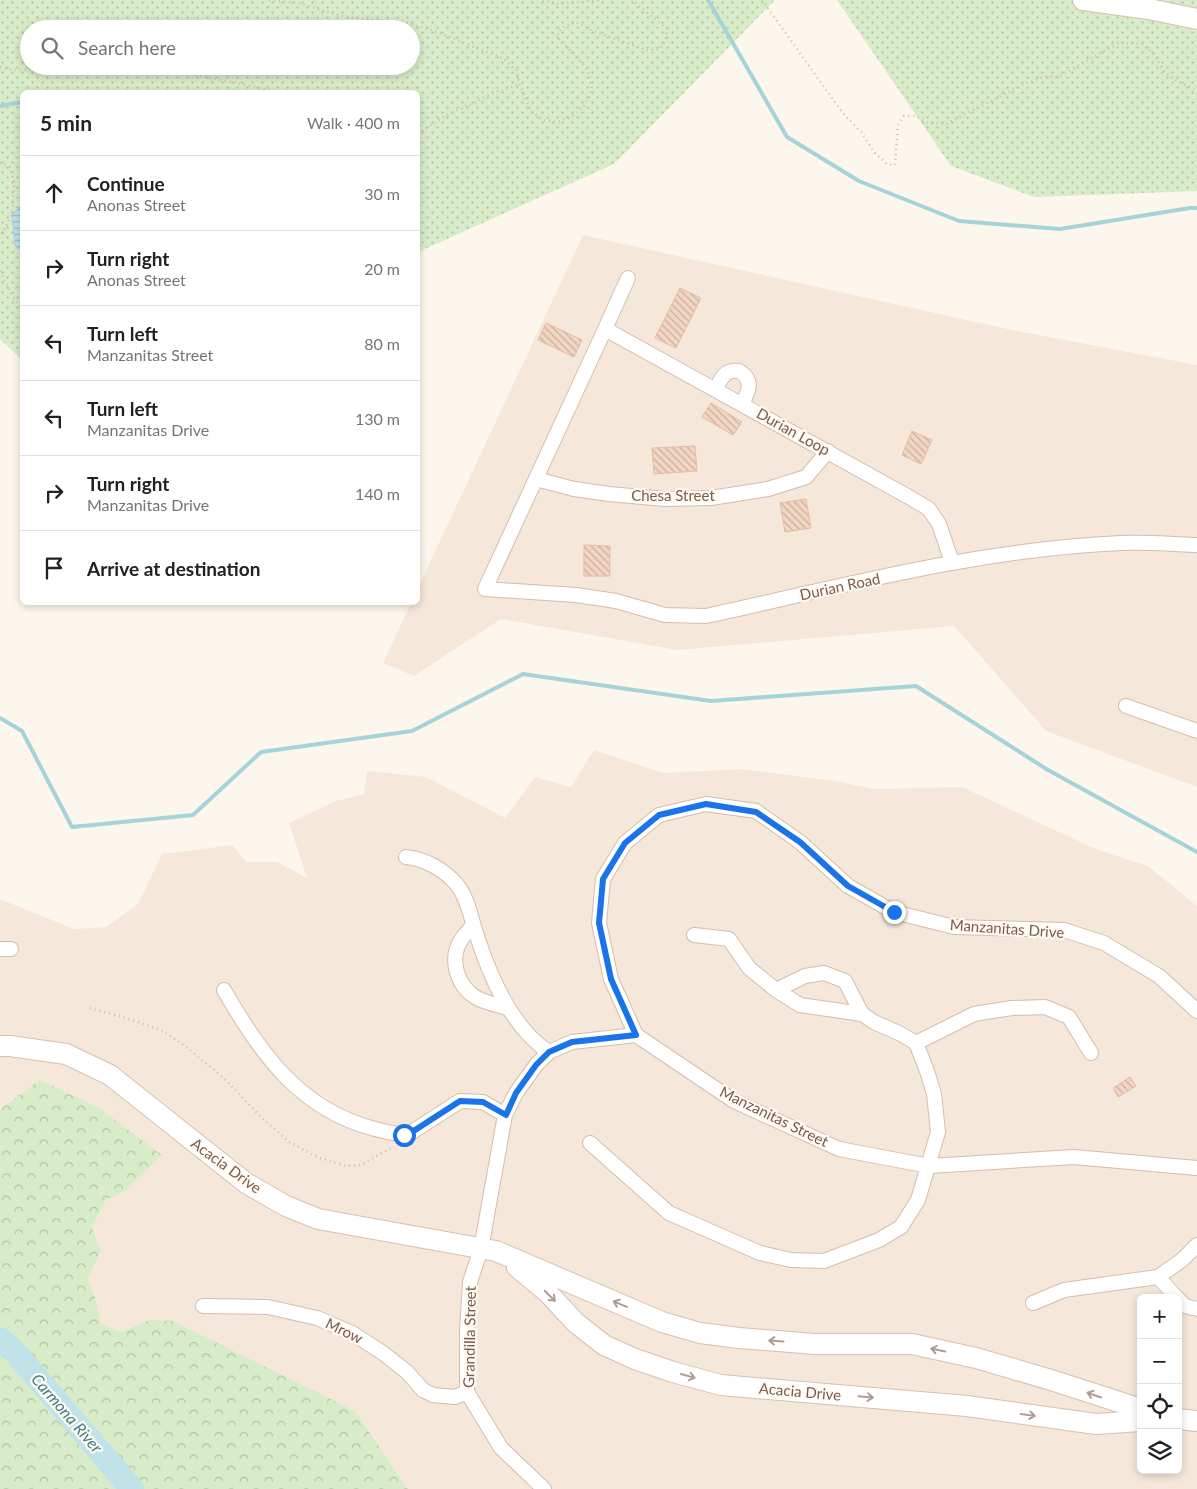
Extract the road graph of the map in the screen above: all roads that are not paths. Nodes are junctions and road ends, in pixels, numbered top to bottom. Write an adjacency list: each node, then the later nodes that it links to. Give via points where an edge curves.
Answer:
1 (1083, 0): 2 (street)
2 (1197, 19)
3 (628, 278): 4 (street)
4 (605, 329): 5 (street, Durian Loop); 8 (street)
5 (716, 389): 6 (street, Durian Loop); 6 (street, via 728,372 739,371 750,384)
6 (742, 404): 7 (street, Durian Loop)
7 (828, 451): 8 (street, Chesa Street, via 806,478 768,489 711,498 665,499 609,494); 10 (street, Durian Loop, via 929,509 939,524)
8 (536, 479): 10 (street, Durian Road, via 485,589 576,595 616,601 665,615 706,616)
9 (1197, 545): 10 (street, Durian Road, via 1122,543)
10 (952, 562)
11 (1126, 706): 12 (street)
12 (1197, 731)
13 (406, 857): 14 (street, via 433,865 459,887)
14 (474, 925): 18 (street, via 490,974); 18 (street, via 462,937 458,947 455,960 458,977 464,987 478,998)
15 (694, 935): 17 (street, via 729,938 749,968)
16 (224, 990): 26 (street, via 266,1057 288,1079 329,1110 356,1124 404,1135 460,1101 483,1102)
17 (776, 990): 20 (street, via 800,1005); 20 (street, via 805,976 824,973 845,980)
18 (507, 1008): 24 (street)
19 (1197, 1011): 21 (street, Manzanitas Drive, via 1159,976 1104,943 1064,930 954,927 894,912 848,886 800,842 756,812 706,804 659,815 625,843 603,879 599,923 611,979)
20 (862, 1014): 22 (street)
21 (636, 1035): 24 (street, via 572,1042); 28 (street, Manzanitas Street, via 734,1100 839,1149)
22 (916, 1043): 25 (street, via 974,1014 1045,1007 1069,1017); 28 (street, via 934,1094 938,1132)
23 (0, 1046): 31 (street, Acacia Drive, via 66,1054 110,1075 246,1183 286,1206 318,1219)
24 (549, 1052): 26 (street, via 516,1093)
25 (1091, 1054)
26 (506, 1115): 31 (street)
27 (590, 1143): 28 (street, via 669,1213 760,1254 792,1260 824,1260 879,1240 901,1227 918,1200)
28 (929, 1166): 29 (street, Manzanitas Street, via 1074,1157)
29 (1197, 1168)
30 (1197, 1245): 32 (street)
31 (490, 1251): 38 (street, Grandilla Street, via 470,1282); 39 (street, Acacia Drive, one-way to 31, via 976,1358 912,1344 815,1344 700,1334 662,1322); 42 (street, Acacia Drive, one-way to 42, via 546,1292 576,1323 604,1345 673,1372 721,1385 967,1406 1096,1424)
32 (1158, 1277): 33 (street); 34 (street, via 1064,1290)
33 (1174, 1294)
34 (1032, 1303)
35 (1182, 1303): 37 (street)
36 (203, 1306): 38 (street, Mrow, via 268,1307 317,1318 352,1333 375,1348 433,1395 455,1397)
37 (1197, 1309)
38 (467, 1392): 43 (street, Grandilla Street, via 501,1448)
39 (1137, 1408)
40 (1182, 1419): 41 (street)
41 (1197, 1420)
42 (1137, 1421)
43 (544, 1489)

